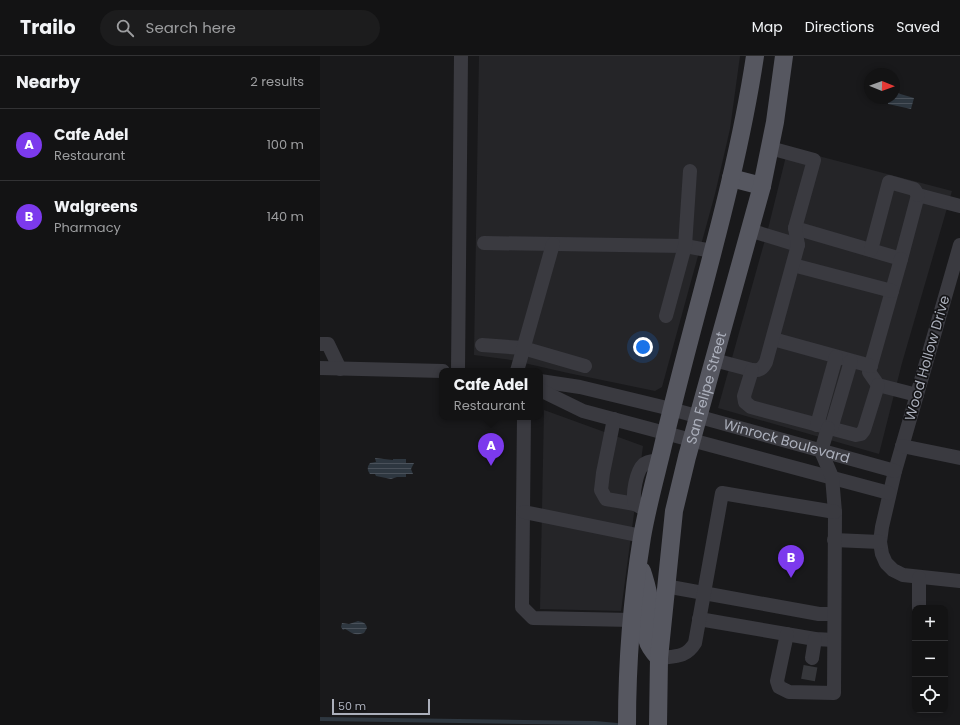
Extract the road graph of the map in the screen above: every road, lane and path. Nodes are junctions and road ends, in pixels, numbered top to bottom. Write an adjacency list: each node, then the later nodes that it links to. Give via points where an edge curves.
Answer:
1 (461, 56): 32 (street)
2 (755, 56): 6 (main road, San Felipe Street, via 749,99)
3 (784, 56): 4 (main road, San Felipe Street)
4 (770, 148): 7 (main road, San Felipe Street); 10 (street, via 814,160)
5 (690, 171): 16 (street)
6 (731, 178): 7 (main road); 18 (main road, San Felipe Street)
7 (762, 186): 11 (main road, San Felipe Street)
8 (918, 195): 9 (street); 17 (street, via 914,189 889,182); 19 (street)
9 (960, 206)
10 (795, 228): 14 (street); 17 (street)
11 (749, 230): 14 (street); 27 (main road, San Felipe Street)
12 (484, 243): 13 (street)
13 (553, 244): 16 (street); 26 (street)
14 (798, 245): 20 (street)
15 (960, 245): 39 (street, Wood Hollow Drive)
16 (685, 246): 18 (street); 22 (street)
17 (871, 250): 19 (street)
18 (712, 251): 40 (main road, San Felipe Street)
19 (901, 259): 21 (street)
20 (793, 265): 21 (street); 23 (street)
21 (892, 291): 28 (street)
22 (666, 316)
23 (772, 339): 28 (street); 34 (street, via 764,367)
24 (320, 344): 31 (street, via 328,344)
25 (482, 345): 26 (street)
26 (523, 348): 29 (street); 33 (street)
27 (714, 360): 34 (street); 41 (main road, San Felipe Street)
28 (852, 361): 37 (street, via 869,372); 44 (street); 44 (street)
29 (585, 366)
30 (320, 368): 31 (street)
31 (340, 368): 35 (street)
32 (458, 368)
33 (518, 368)
34 (752, 370): 44 (street, via 744,396 745,402 751,407)
35 (439, 371)
36 (543, 381): 40 (street, Winrock Boulevard, via 580,386)
37 (878, 385): 39 (street); 44 (street, via 861,434)
38 (543, 391): 42 (street, Winrock Boulevard, via 583,411)
39 (917, 395): 47 (street, Wood Hollow Drive)
40 (671, 409): 41 (street, Winrock Boulevard); 45 (main road, San Felipe Street)
41 (698, 416): 46 (main road, San Felipe Street); 48 (street, Winrock Boulevard)
42 (614, 419): 45 (street, Winrock Boulevard); 53 (street, via 601,490 606,499)
43 (524, 420): 54 (street)
44 (828, 428): 48 (street)
45 (666, 432): 46 (street, Winrock Boulevard); 53 (main road, San Felipe Street, via 660,460)
46 (692, 439): 51 (street, Winrock Boulevard); 62 (main road, San Felipe Street, via 674,511)
47 (902, 446): 49 (street); 50 (street, Wood Hollow Drive)
48 (821, 450): 50 (street, Winrock Boulevard); 51 (street)
49 (960, 458)
50 (895, 471): 52 (street)
51 (832, 477): 52 (street, Winrock Boulevard); 55 (street)
52 (889, 493): 58 (street)
53 (641, 507): 56 (main road, San Felipe Street)
54 (524, 512): 56 (street); 67 (street, via 522,606 533,618)
55 (835, 512): 57 (street); 63 (street, via 722,494)
56 (642, 536): 59 (main road, San Felipe Street)
57 (834, 540): 58 (street); 65 (street)
58 (880, 542): 60 (street, via 886,563 893,570)
59 (640, 559): 67 (main road, San Felipe Street); 71 (main road, via 649,602 646,638 651,650)
60 (920, 578): 61 (street); 64 (street)
61 (960, 581)
62 (665, 586): 63 (street); 71 (main road, San Felipe Street)
63 (704, 592): 65 (street, via 819,614); 66 (street)
64 (919, 605)
65 (834, 614): 70 (street)
66 (699, 619): 68 (street); 71 (street, via 695,643 685,655)
67 (632, 620): 75 (main road, San Felipe Street)
68 (787, 634): 69 (street); 74 (street, via 777,681 779,687 784,690)
69 (815, 639): 70 (street); 72 (street)
70 (834, 640): 74 (street, via 834,693)
71 (659, 658): 76 (main road, San Felipe Street)
72 (812, 658)
73 (808, 680): 74 (street, via 804,689)
74 (796, 692)
75 (627, 725)
76 (658, 725)

